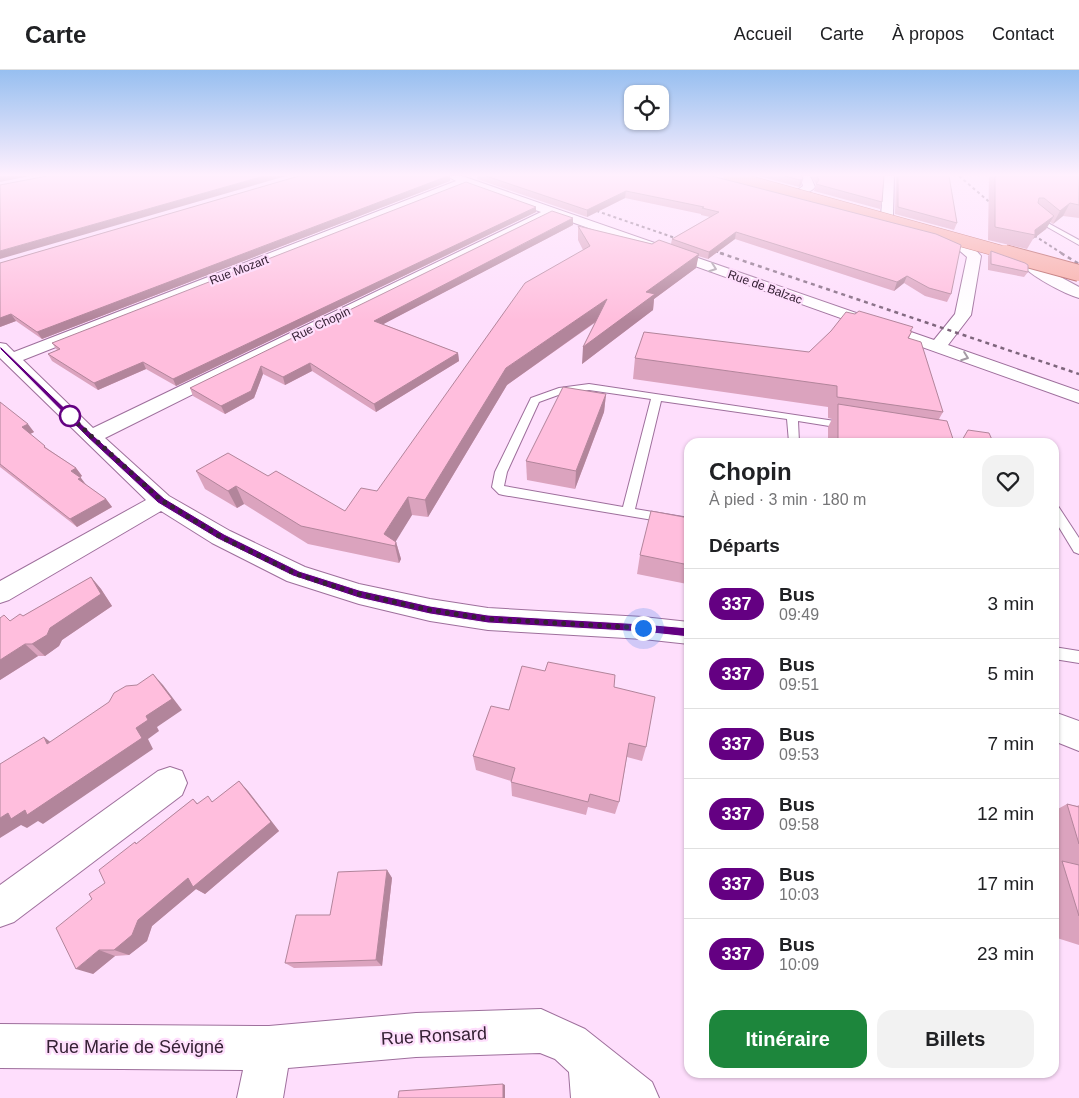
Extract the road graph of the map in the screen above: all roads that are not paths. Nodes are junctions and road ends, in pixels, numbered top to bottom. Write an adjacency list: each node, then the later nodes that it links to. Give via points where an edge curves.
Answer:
1 (340, 224): 14 (street, Rue Mozart)
2 (526, 224): 19 (street, Rue Chopin)
3 (589, 224): 13 (street, Rue de Balzac, one-way to 13)
4 (888, 224): 8 (street)
5 (896, 224): 11 (main road, bridge)
6 (916, 224): 10 (street, via 1014,250)
7 (1046, 224): 9 (lane)
8 (940, 238): 10 (street); 13 (street, via 974,256 963,315)
9 (1079, 243)
10 (1027, 263): 12 (street)
11 (1079, 273)
12 (1079, 293)
13 (938, 347): 16 (street, Rue de Balzac, one-way to 16)
14 (6, 353): 19 (street)
15 (657, 397): 17 (lane); 22 (lane); 22 (lane, via 589,388 559,390 535,400 501,472 498,487 503,491)
16 (1079, 397)
17 (792, 417): 18 (lane); 20 (lane)
18 (858, 427)
19 (91, 437): 21 (street)
20 (794, 438)
21 (161, 500): 26 (street); 27 (street, via 221,537 296,574 359,594 488,619)
22 (628, 513): 24 (lane)
23 (1059, 517): 25 (lane)
24 (684, 521)
25 (1079, 549)
26 (0, 593)
27 (684, 632)
28 (1059, 654): 29 (lane)
29 (1079, 657)
30 (1059, 728): 31 (street)
31 (1079, 736)
32 (170, 783): 33 (street)
33 (0, 908)
34 (0, 1046): 35 (street, Rue Marie de Sévigné)
35 (269, 1048): 36 (street, Rue Ronsard, via 416,1034 541,1031 570,1044); 37 (street)
36 (592, 1080): 38 (street, Rue Ronsard)
37 (260, 1098)
38 (636, 1098)

